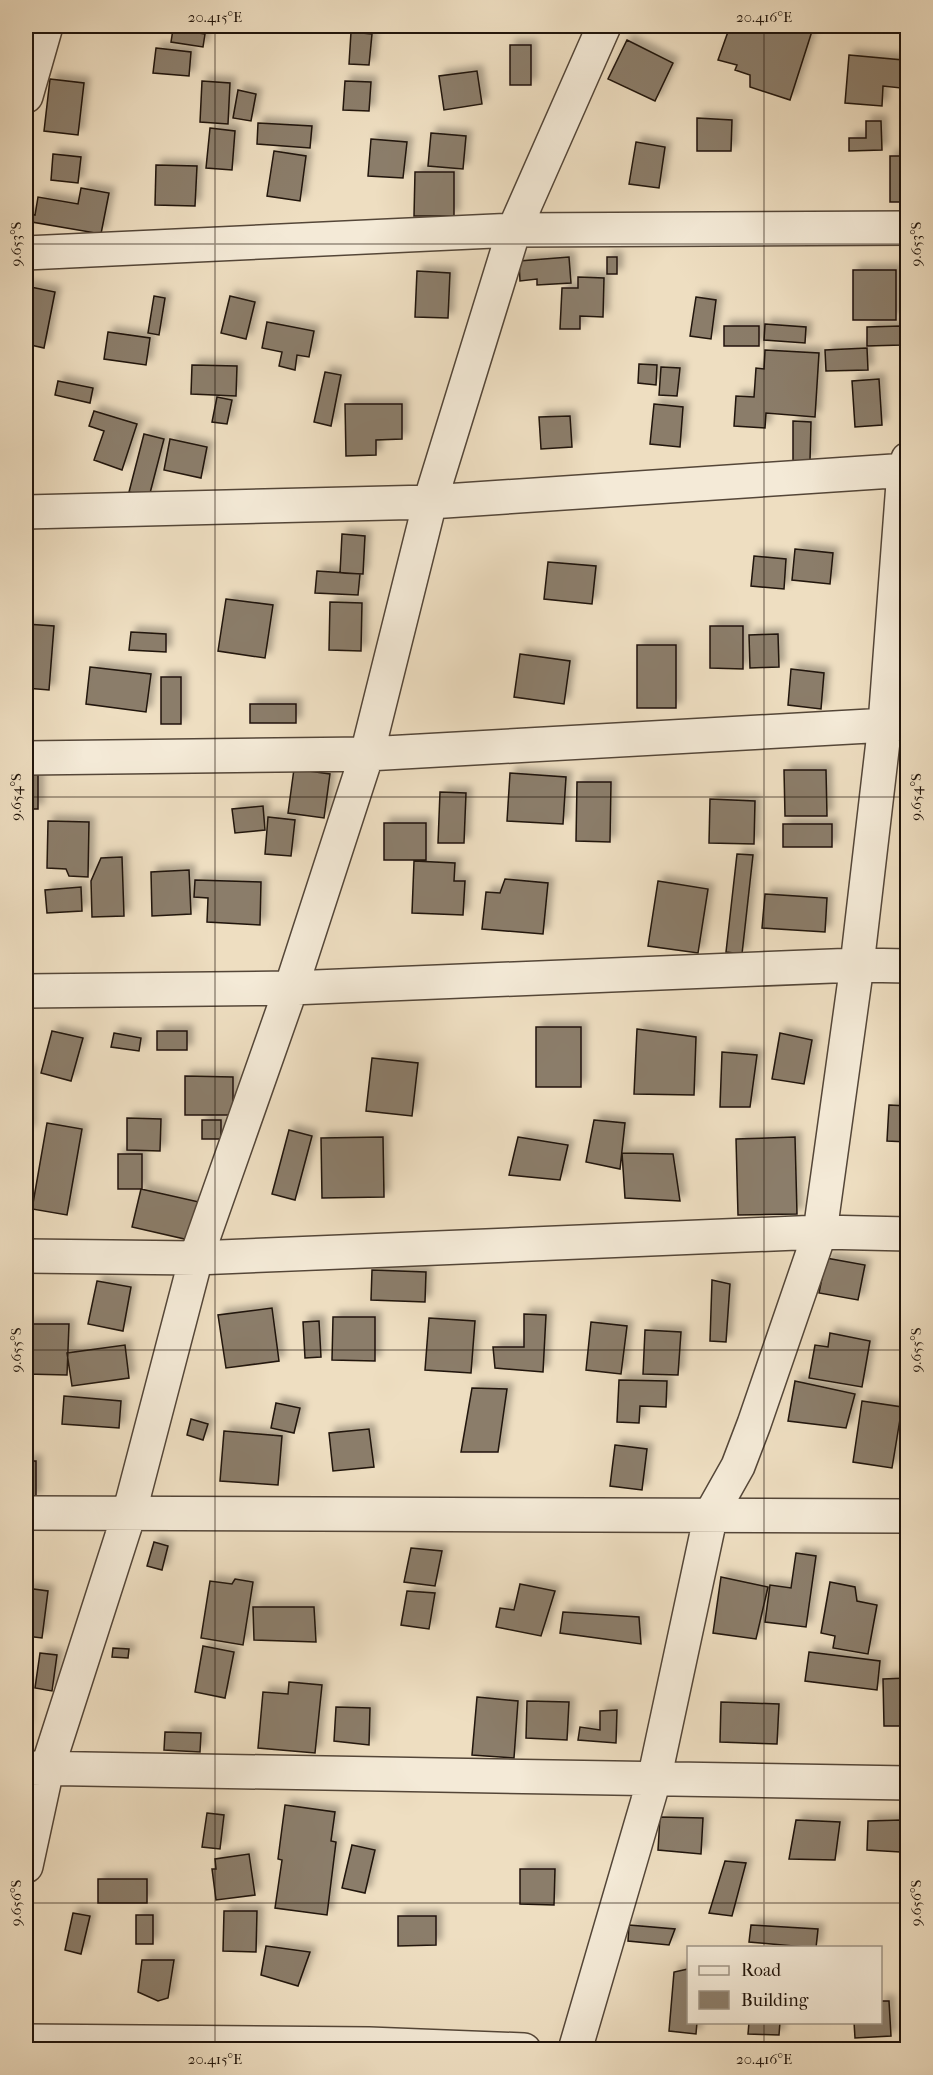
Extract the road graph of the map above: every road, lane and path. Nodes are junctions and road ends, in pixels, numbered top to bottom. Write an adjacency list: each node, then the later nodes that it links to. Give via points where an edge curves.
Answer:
1 (46, 26): 3 (street)
2 (604, 26): 5 (street)
3 (26, 96)
4 (908, 228): 5 (street)
5 (514, 230): 6 (street); 8 (street)
6 (26, 253)
7 (906, 466): 8 (street); 10 (street)
8 (430, 502): 9 (street); 11 (street)
9 (26, 512)
10 (896, 724): 11 (street); 13 (street)
11 (367, 754): 12 (street); 15 (street)
12 (26, 758)
13 (857, 965): 14 (street); 15 (street); 17 (street)
14 (908, 966)
15 (291, 988): 16 (street); 20 (street)
16 (26, 991)
17 (820, 1232): 18 (street); 20 (street); 23 (street, via 738,1466)
18 (908, 1234)
19 (26, 1256): 20 (street)
20 (196, 1258): 22 (street)
21 (26, 1513): 22 (street)
22 (129, 1514): 23 (street); 25 (street)
23 (711, 1514): 24 (street); 26 (street)
24 (908, 1516)
25 (36, 1769): 26 (street); 28 (street)
26 (654, 1780): 27 (street); 31 (street)
27 (908, 1783)
28 (26, 1866)
29 (26, 2041): 30 (street)
30 (524, 2049)
31 (575, 2049)

